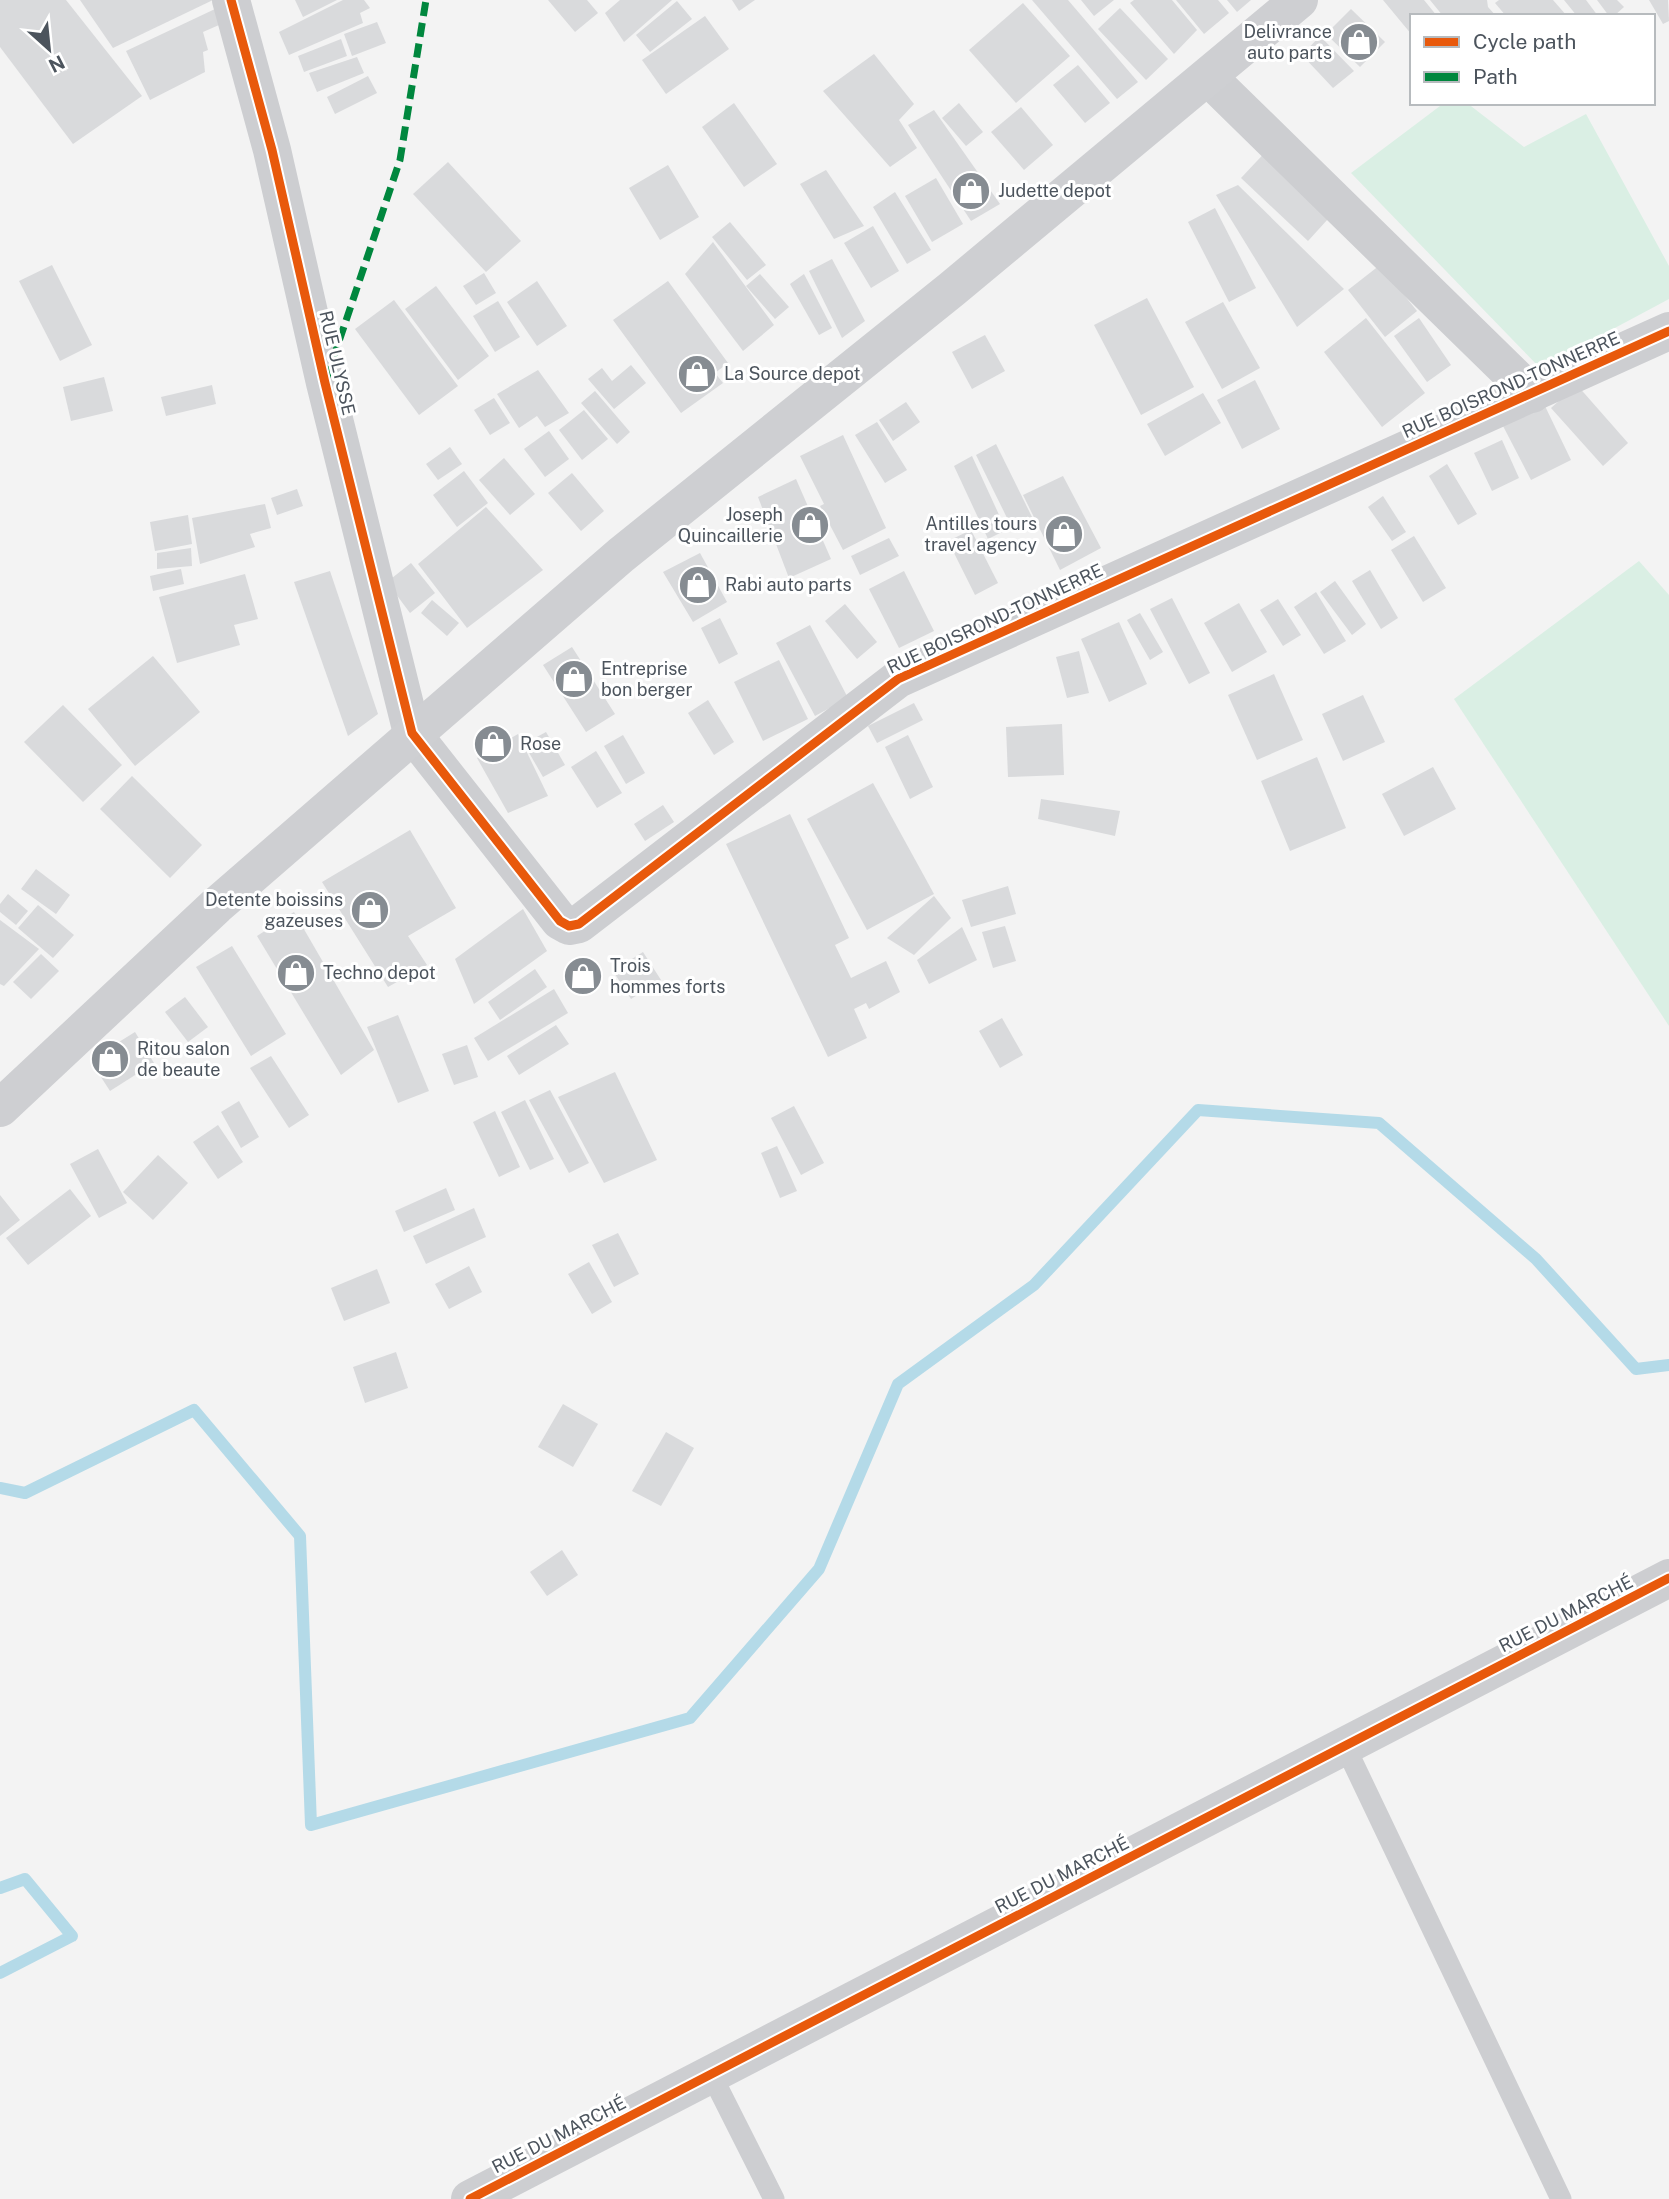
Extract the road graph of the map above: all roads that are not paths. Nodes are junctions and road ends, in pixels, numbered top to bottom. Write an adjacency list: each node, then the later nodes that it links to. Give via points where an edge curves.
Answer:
1 (231, 0): 6 (street, RUE ULYSSE, via 272,150)
2 (1290, 3): 3 (main road)
3 (1208, 77): 5 (street); 6 (main road, via 621,555)
4 (1669, 331): 5 (street, RUE BOISROND-TONNERRE)
5 (1532, 394): 6 (street, RUE BOISROND-TONNERRE, via 898,679 579,924 569,926 560,921)
6 (412, 733): 7 (main road, via 216,906)
7 (0, 1108)
8 (1669, 1578): 9 (street, RUE DU MARCHÉ)
9 (1345, 1746): 10 (street, RUE DU MARCHÉ); 13 (lane)
10 (711, 2074): 11 (street, RUE DU MARCHÉ); 12 (lane)
11 (484, 2196)
12 (774, 2199)
13 (1561, 2199)

